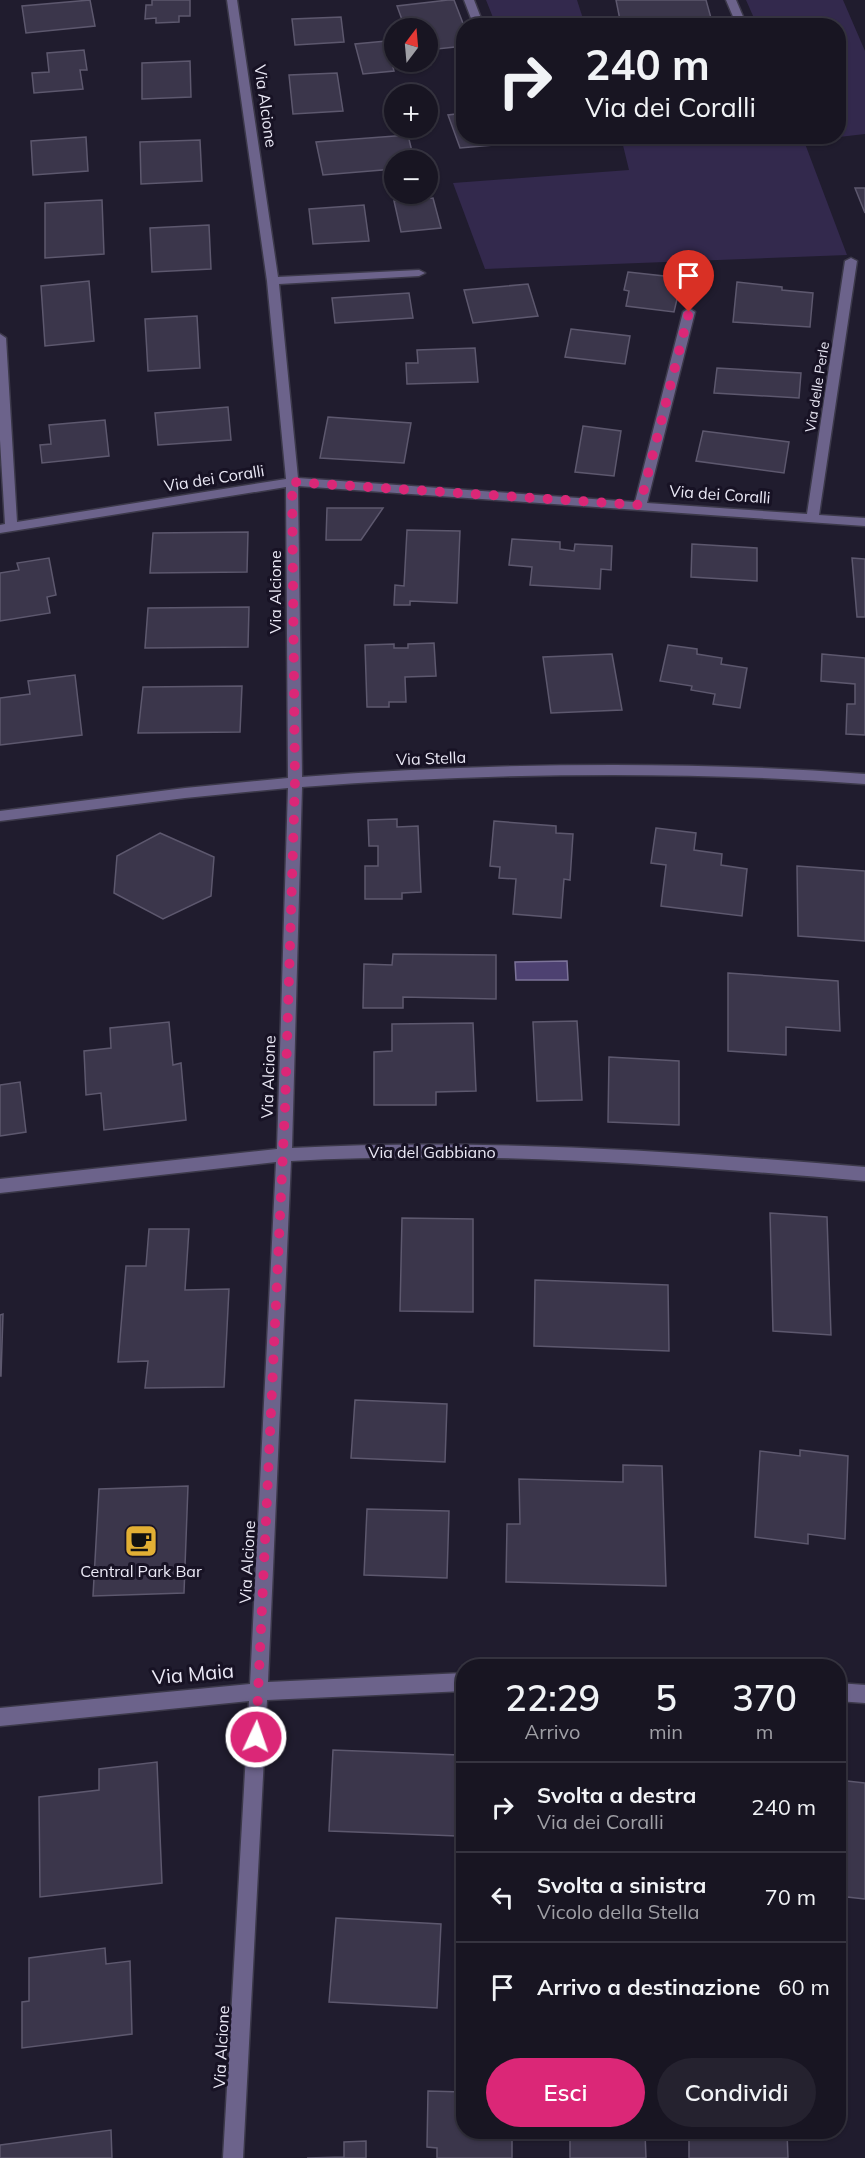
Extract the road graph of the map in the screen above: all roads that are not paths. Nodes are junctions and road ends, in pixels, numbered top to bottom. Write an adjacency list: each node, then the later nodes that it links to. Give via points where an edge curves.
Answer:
1 (232, 0): 8 (street, Via Alcione)
2 (469, 0): 4 (street)
3 (731, 0): 5 (street)
4 (476, 18)
5 (739, 18)
6 (851, 261): 13 (street, Via delle Perle)
7 (419, 273): 8 (street)
8 (273, 281): 11 (street, Via Alcione)
9 (689, 312): 12 (street)
10 (0, 338): 15 (street)
11 (292, 482): 12 (street, Via dei Coralli); 15 (street, Via dei Coralli); 17 (street, Via Alcione)
12 (640, 505): 13 (street, Via dei Coralli)
13 (812, 518): 14 (street, Via dei Coralli)
14 (865, 522)
15 (5, 528)
16 (865, 779): 17 (street, Via Stella, via 747,770 610,768)
17 (295, 782): 18 (street, Via Stella); 19 (street, Via Alcione)
18 (0, 816)
19 (284, 1155): 20 (street, Via del Gabbiano, via 384,1151 588,1154); 21 (street, Via del Gabbiano); 23 (street, Via Alcione)
20 (865, 1174)
21 (0, 1186)
22 (456, 1682): 23 (street, Via Maia)
23 (259, 1690): 26 (street, Via Maia); 27 (street, Via Alcione)
24 (846, 1693): 25 (street)
25 (865, 1694)
26 (0, 1717)
27 (233, 2158)

